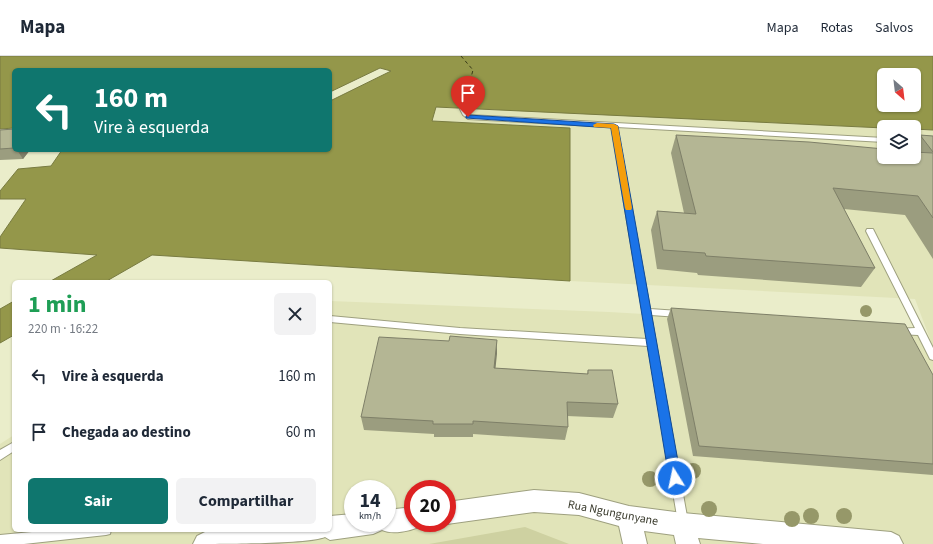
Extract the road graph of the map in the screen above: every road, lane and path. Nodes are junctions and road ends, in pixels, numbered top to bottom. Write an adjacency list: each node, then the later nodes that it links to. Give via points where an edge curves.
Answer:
1 (463, 109): 2 (lane, via 468,117)
2 (614, 126): 3 (lane); 5 (lane)
3 (877, 140)
4 (870, 231): 9 (lane)
5 (646, 312): 6 (lane); 10 (lane)
6 (684, 315)
7 (332, 319): 10 (lane, via 460,331)
8 (890, 330): 9 (lane)
9 (921, 332): 11 (lane)
10 (652, 343): 20 (lane)
11 (933, 357)
12 (12, 447): 13 (lane)
13 (0, 455)
14 (456, 512): 15 (street, Rua Ngungunyane, via 534,501 579,504)
15 (629, 517): 20 (street, Rua Ngungunyane); 23 (street)
16 (344, 526): 17 (street)
17 (332, 528)
18 (87, 532): 21 (lane)
19 (300, 532): 22 (street)
20 (685, 535): 24 (street, Rua Ngungunyane)
21 (0, 541)
22 (205, 544)
23 (635, 544)
24 (891, 544)

